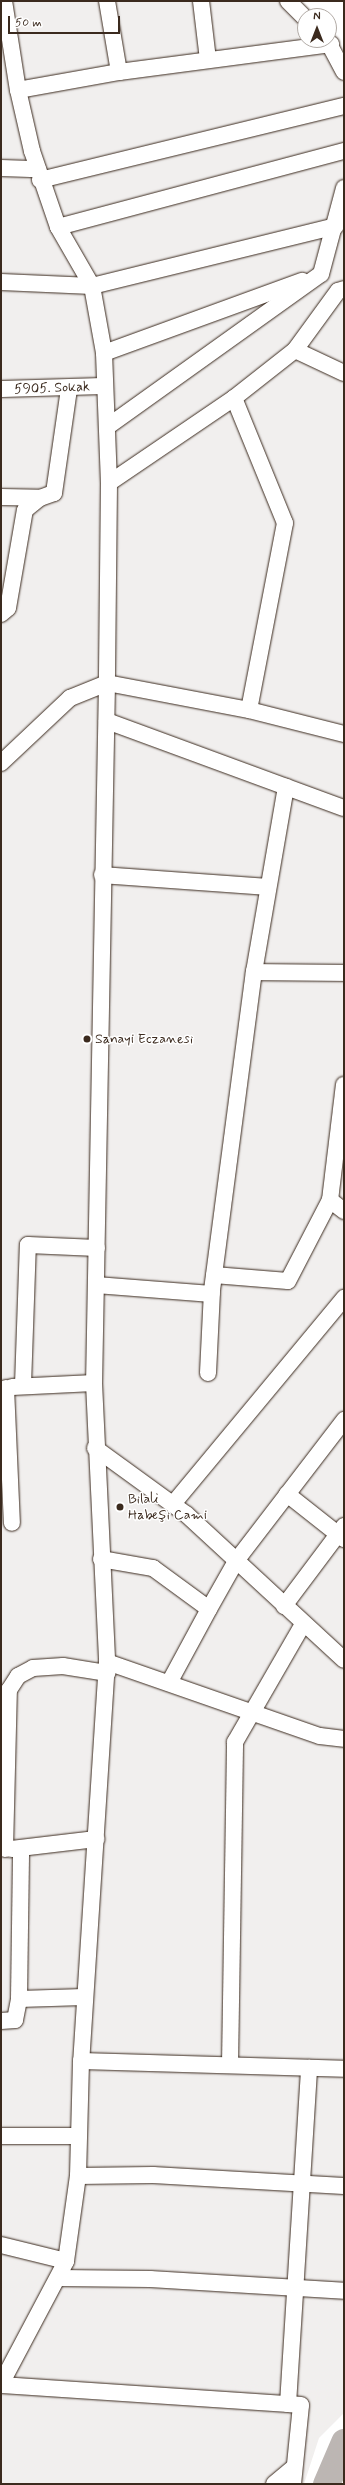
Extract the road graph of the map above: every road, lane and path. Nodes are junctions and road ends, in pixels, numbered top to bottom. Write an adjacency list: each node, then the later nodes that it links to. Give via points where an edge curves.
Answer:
1 (4, 1): 11 (street)
2 (107, 1): 9 (street)
3 (200, 1): 8 (street)
4 (288, 1): 5 (street)
5 (297, 10)
6 (297, 47): 8 (street)
7 (332, 48): 10 (street)
8 (208, 60): 9 (street)
9 (119, 72): 11 (street)
10 (344, 72)
11 (18, 90): 15 (street)
12 (344, 106): 15 (street)
13 (344, 151): 17 (street)
14 (1, 168): 15 (street)
15 (39, 174): 17 (street)
16 (344, 188): 18 (street)
17 (58, 226): 21 (street)
18 (336, 226): 19 (street); 21 (street)
19 (321, 274): 24 (street); 30 (street)
20 (1, 282): 21 (street)
21 (92, 286): 24 (street)
22 (344, 289): 23 (street, via 338,291)
23 (295, 350): 25 (street); 29 (street)
24 (104, 353): 26 (street)
25 (344, 374)
26 (103, 386): 28 (street, 5905. Sokak); 30 (street)
27 (1, 389): 28 (street, 5905. Sokak)
28 (69, 389): 33 (street, via 54,493)
29 (234, 398): 31 (street); 36 (street, via 285,523)
30 (107, 428): 31 (street)
31 (109, 483): 35 (street)
32 (1, 497): 33 (street)
33 (40, 498): 34 (street, via 25,510)
34 (3, 610)
35 (107, 683): 36 (street); 37 (street); 39 (street, via 70,698)
36 (250, 710): 38 (street)
37 (107, 721): 40 (street); 42 (street)
38 (344, 734)
39 (1, 763)
40 (286, 787): 41 (street); 43 (street)
41 (344, 808)
42 (102, 875): 43 (street); 49 (street)
43 (268, 887): 44 (street)
44 (254, 972): 45 (street); 50 (street)
45 (344, 973)
46 (344, 1085): 47 (street)
47 (330, 1200): 48 (street); 50 (street, via 288,1281)
48 (344, 1211)
49 (97, 1248): 51 (street); 56 (street, via 28,1245)
50 (214, 1275): 52 (street)
51 (96, 1285): 52 (street); 55 (street)
52 (212, 1294): 54 (street)
53 (344, 1298): 62 (street)
54 (208, 1373)
55 (94, 1383): 56 (street); 60 (street)
56 (23, 1385): 57 (street)
57 (3, 1388): 59 (street)
58 (344, 1421): 61 (street)
59 (5, 1444): 63 (street)
60 (95, 1448): 62 (street); 65 (street)
61 (287, 1494): 64 (street); 66 (street)
62 (173, 1504): 66 (street)
63 (12, 1522)
64 (342, 1533): 67 (street)
65 (101, 1559): 68 (street, via 154,1568); 71 (street)
66 (236, 1561): 67 (street); 68 (street)
67 (284, 1606): 69 (street)
68 (209, 1609): 72 (street)
69 (303, 1624): 70 (street); 73 (street)
70 (344, 1660)
71 (107, 1667): 72 (street); 75 (street); 76 (street, via 33,1668 18,1676 9,1690)
72 (168, 1682): 73 (street)
73 (251, 1710): 74 (street, via 320,1736); 81 (street, via 235,1742)
74 (344, 1739)
75 (96, 1838): 76 (street); 77 (street)
76 (9, 1849): 78 (street)
77 (84, 1997): 78 (street); 80 (street)
78 (19, 1999): 79 (street, via 15,2020)
79 (1, 2021)
80 (81, 2061): 81 (street); 85 (street)
81 (230, 2065): 82 (street)
82 (309, 2068): 83 (street); 87 (street)
83 (344, 2069)
84 (1, 2136): 85 (street)
85 (79, 2136): 86 (street)
86 (78, 2176): 87 (street, via 152,2175); 90 (street)
87 (301, 2183): 88 (street); 92 (street)
88 (344, 2186)
89 (1, 2245): 90 (street)
90 (66, 2261): 91 (street)
91 (59, 2278): 92 (street, via 150,2279); 94 (street)
92 (295, 2288): 93 (street); 95 (street)
93 (344, 2291)
94 (1, 2385): 95 (street)
95 (288, 2404): 96 (street, via 301,2405)
96 (293, 2468): 97 (street); 98 (street)
97 (274, 2484)
98 (293, 2484)

